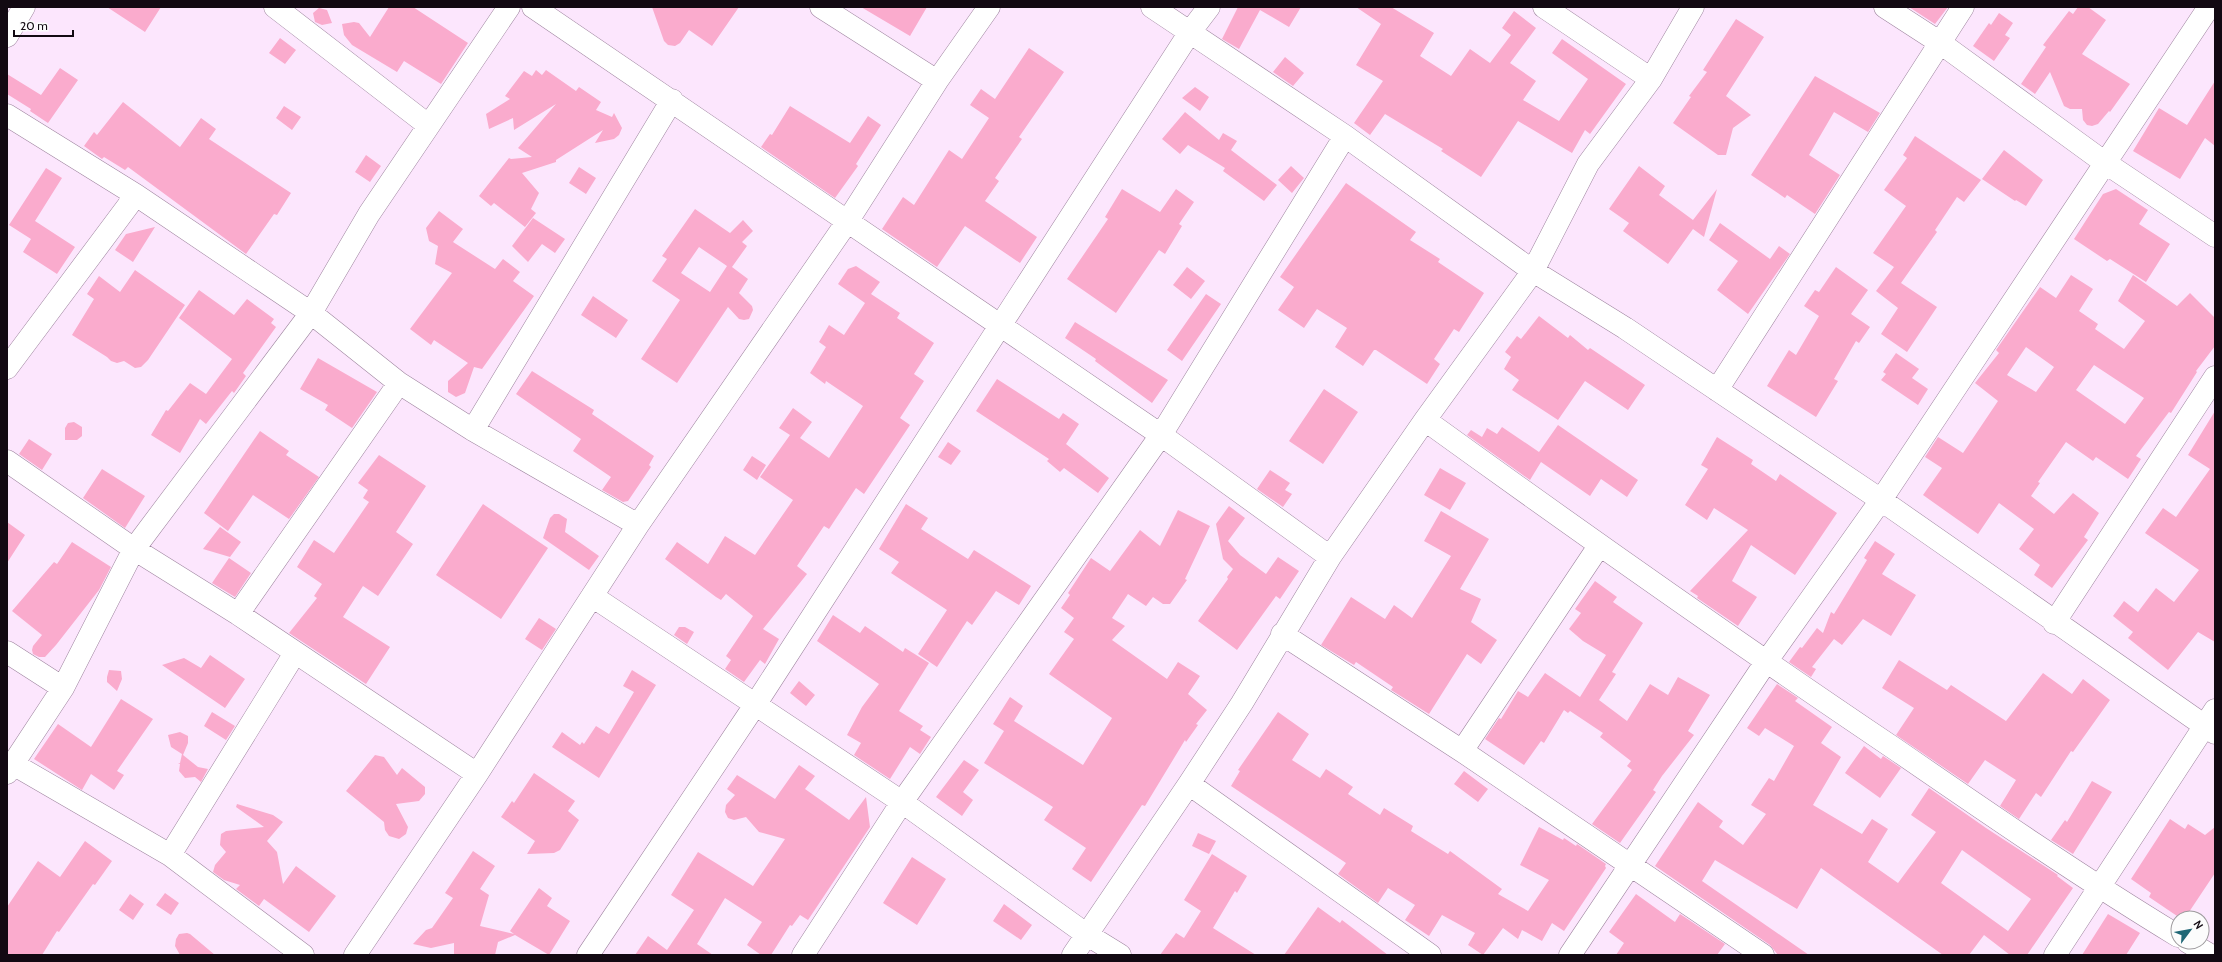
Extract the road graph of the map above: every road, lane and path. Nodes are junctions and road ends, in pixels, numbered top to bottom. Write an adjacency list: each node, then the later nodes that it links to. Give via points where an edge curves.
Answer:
1 (24, 7): 15 (street)
2 (275, 7): 21 (street)
3 (509, 7): 21 (street)
4 (533, 7): 19 (street)
5 (821, 7): 18 (street)
6 (989, 7): 18 (street)
7 (1152, 7): 14 (street)
8 (1209, 7): 14 (street)
9 (1544, 7): 17 (street)
10 (1693, 7): 17 (street)
11 (1885, 7): 16 (street)
12 (1963, 7): 16 (street)
13 (2209, 7): 23 (street)
14 (1190, 32): 22 (street); 29 (street)
15 (7, 36)
16 (1939, 42): 23 (street); 33 (street)
17 (1651, 79): 27 (street, via 1588,164)
18 (937, 81): 25 (street)
19 (672, 100): 25 (street); 35 (street)
20 (7, 115): 24 (street)
21 (428, 125): 28 (street, via 369,214)
22 (1345, 136): 27 (street); 36 (street)
23 (2104, 162): 26 (street); 38 (street)
24 (136, 195): 28 (street); 30 (street)
25 (847, 222): 29 (street); 39 (street)
26 (2215, 236)
27 (1533, 271): 33 (street, via 1625,328); 34 (street)
28 (311, 313): 32 (street); 41 (street)
29 (1001, 326): 36 (street); 51 (street)
30 (7, 368)
31 (2215, 377): 45 (street)
32 (399, 383): 35 (street); 44 (street)
33 (1717, 390): 38 (street)
34 (1425, 420): 40 (street); 42 (street)
35 (473, 430): 39 (street)
36 (1161, 436): 42 (street); 57 (street)
37 (7, 461): 41 (street)
38 (1880, 500): 45 (street); 49 (street)
39 (638, 525): 43 (street)
40 (1599, 546): 49 (street); 53 (street)
41 (134, 549): 44 (street); 50 (street)
42 (1330, 557): 46 (street)
43 (592, 596): 51 (street); 55 (street)
44 (238, 614): 48 (street)
45 (2054, 623): 52 (street)
46 (1282, 634): 53 (street); 56 (street, via 1242,703)
47 (7, 652): 50 (street)
48 (295, 653): 55 (street); 58 (street)
49 (1766, 662): 59 (street); 60 (street)
50 (63, 688): 54 (street)
51 (755, 705): 57 (street); 65 (street)
52 (2211, 723): 60 (street)
53 (1462, 751): 59 (street)
54 (10, 768): 58 (street)
55 (477, 774): 64 (street)
56 (1189, 784): 62 (street); 69 (street)
57 (902, 802): 62 (street); 66 (street)
58 (170, 855): 63 (street)
59 (1630, 866): 70 (street); 71 (street)
60 (2099, 888): 61 (street); 72 (street)
61 (2170, 931)
62 (1086, 934): 67 (street); 68 (street)
63 (303, 955)
64 (355, 955)
65 (588, 955)
66 (803, 955)
67 (1073, 955)
68 (1120, 955)
69 (1430, 955)
70 (1570, 955)
71 (1763, 955)
72 (2055, 955)

